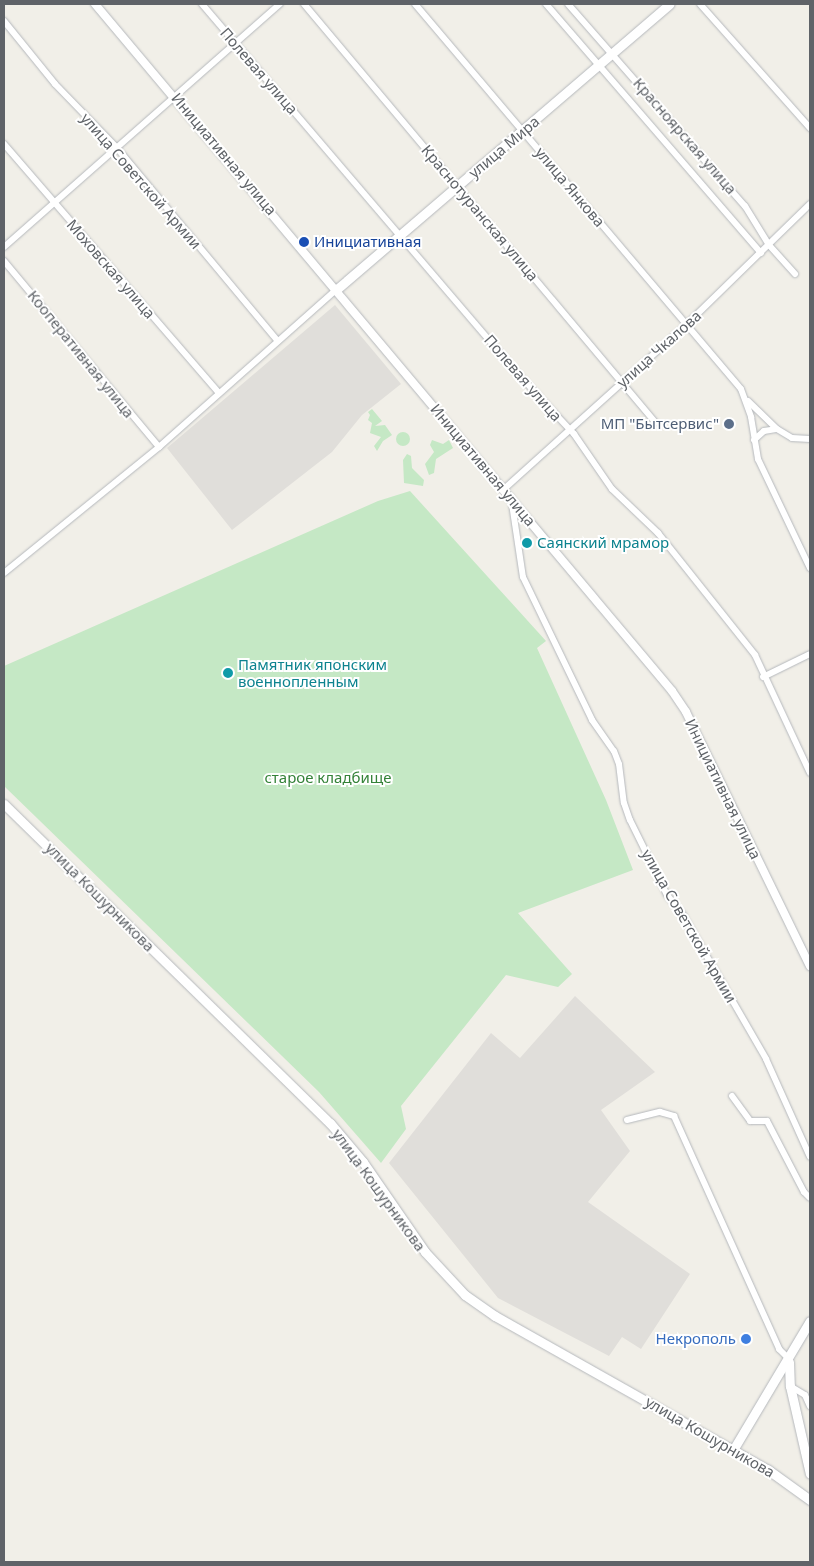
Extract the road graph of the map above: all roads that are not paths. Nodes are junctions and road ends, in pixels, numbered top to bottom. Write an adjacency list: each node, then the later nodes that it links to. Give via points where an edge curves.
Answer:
1 (95, 4): 14 (street, Инициативная улица)
2 (202, 4): 11 (street, Полевая улица)
3 (280, 4): 11 (street)
4 (304, 4): 19 (street, Краснотуранская улица)
5 (415, 4): 16 (street, улица Янкова)
6 (546, 4): 13 (street, Красноярская улица)
7 (568, 4): 12 (street, Красноярская улица)
8 (670, 4): 12 (main road, улица Мира)
9 (700, 4): 15 (street)
10 (4, 21): 18 (street, улица Советской Армии, via 55,84)
11 (235, 43): 14 (street); 22 (street, Полевая улица)
12 (612, 54): 13 (main road, улица Мира); 23 (street, Красноярская улица, via 745,206)
13 (600, 66): 16 (main road, улица Мира); 25 (street, Красноярская улица)
14 (175, 96): 18 (street); 28 (street, Инициативная улица)
15 (810, 128)
16 (523, 131): 19 (main road, улица Мира); 29 (street, улица Янкова)
17 (4, 144): 20 (street, Моховская улица)
18 (117, 148): 20 (street); 30 (street, улица Советской Армии)
19 (458, 187): 22 (main road, улица Мира); 31 (street, Краснотуранская улица)
20 (55, 204): 24 (street); 32 (street, Моховская улица)
21 (810, 204): 23 (street, улица Чкалова)
22 (401, 235): 28 (main road, улица Мира); 36 (street, Полевая улица)
23 (769, 245): 25 (street, улица Чкалова); 27 (street, Красноярская улица)
24 (4, 247)
25 (761, 253): 29 (street, улица Чкалова)
26 (4, 261): 39 (street, Кооперативная улица)
27 (795, 274)
28 (337, 289): 30 (street); 40 (street, Инициативная улица)
29 (686, 324): 31 (street, улица Чкалова); 33 (street, улица Янкова)
30 (278, 342): 32 (street)
31 (621, 383): 34 (street, Краснотуранская улица); 36 (street, улица Чкалова)
32 (219, 393): 39 (street)
33 (747, 399): 35 (street, улица Янкова); 38 (street)
34 (655, 422)
35 (777, 429): 37 (street, via 792,438); 38 (street, via 764,431)
36 (568, 430): 40 (street, улица Чкалова); 45 (street, Полевая улица, via 612,489 658,533 754,655)
37 (810, 439)
38 (754, 440): 42 (street, via 758,459)
39 (159, 446): 43 (street)
40 (504, 489): 41 (street, Инициативная улица)
41 (511, 497): 48 (street, Инициативная улица, via 681,705); 51 (street, улица Советской Армии, via 523,577 592,720 620,764 624,803 630,820 660,882 683,914 766,1059)
42 (810, 568)
43 (4, 573)
44 (810, 654): 45 (street)
45 (763, 677): 46 (street, Полевая улица)
46 (810, 773)
47 (4, 804): 57 (main road, улица Кошурникова, via 330,1123 363,1162 425,1252 465,1295 495,1316)
48 (810, 966)
49 (732, 1096): 52 (street, via 750,1121 768,1121)
50 (627, 1120): 54 (street, via 660,1112 674,1116 779,1349)
51 (810, 1157)
52 (810, 1198)
53 (810, 1321): 54 (main road)
54 (789, 1359): 55 (main road); 57 (main road)
55 (790, 1386): 56 (street, via 805,1395); 58 (main road)
56 (810, 1406)
57 (733, 1450): 59 (main road, улица Кошурникова, via 795,1487)
58 (810, 1474)
59 (810, 1500)

